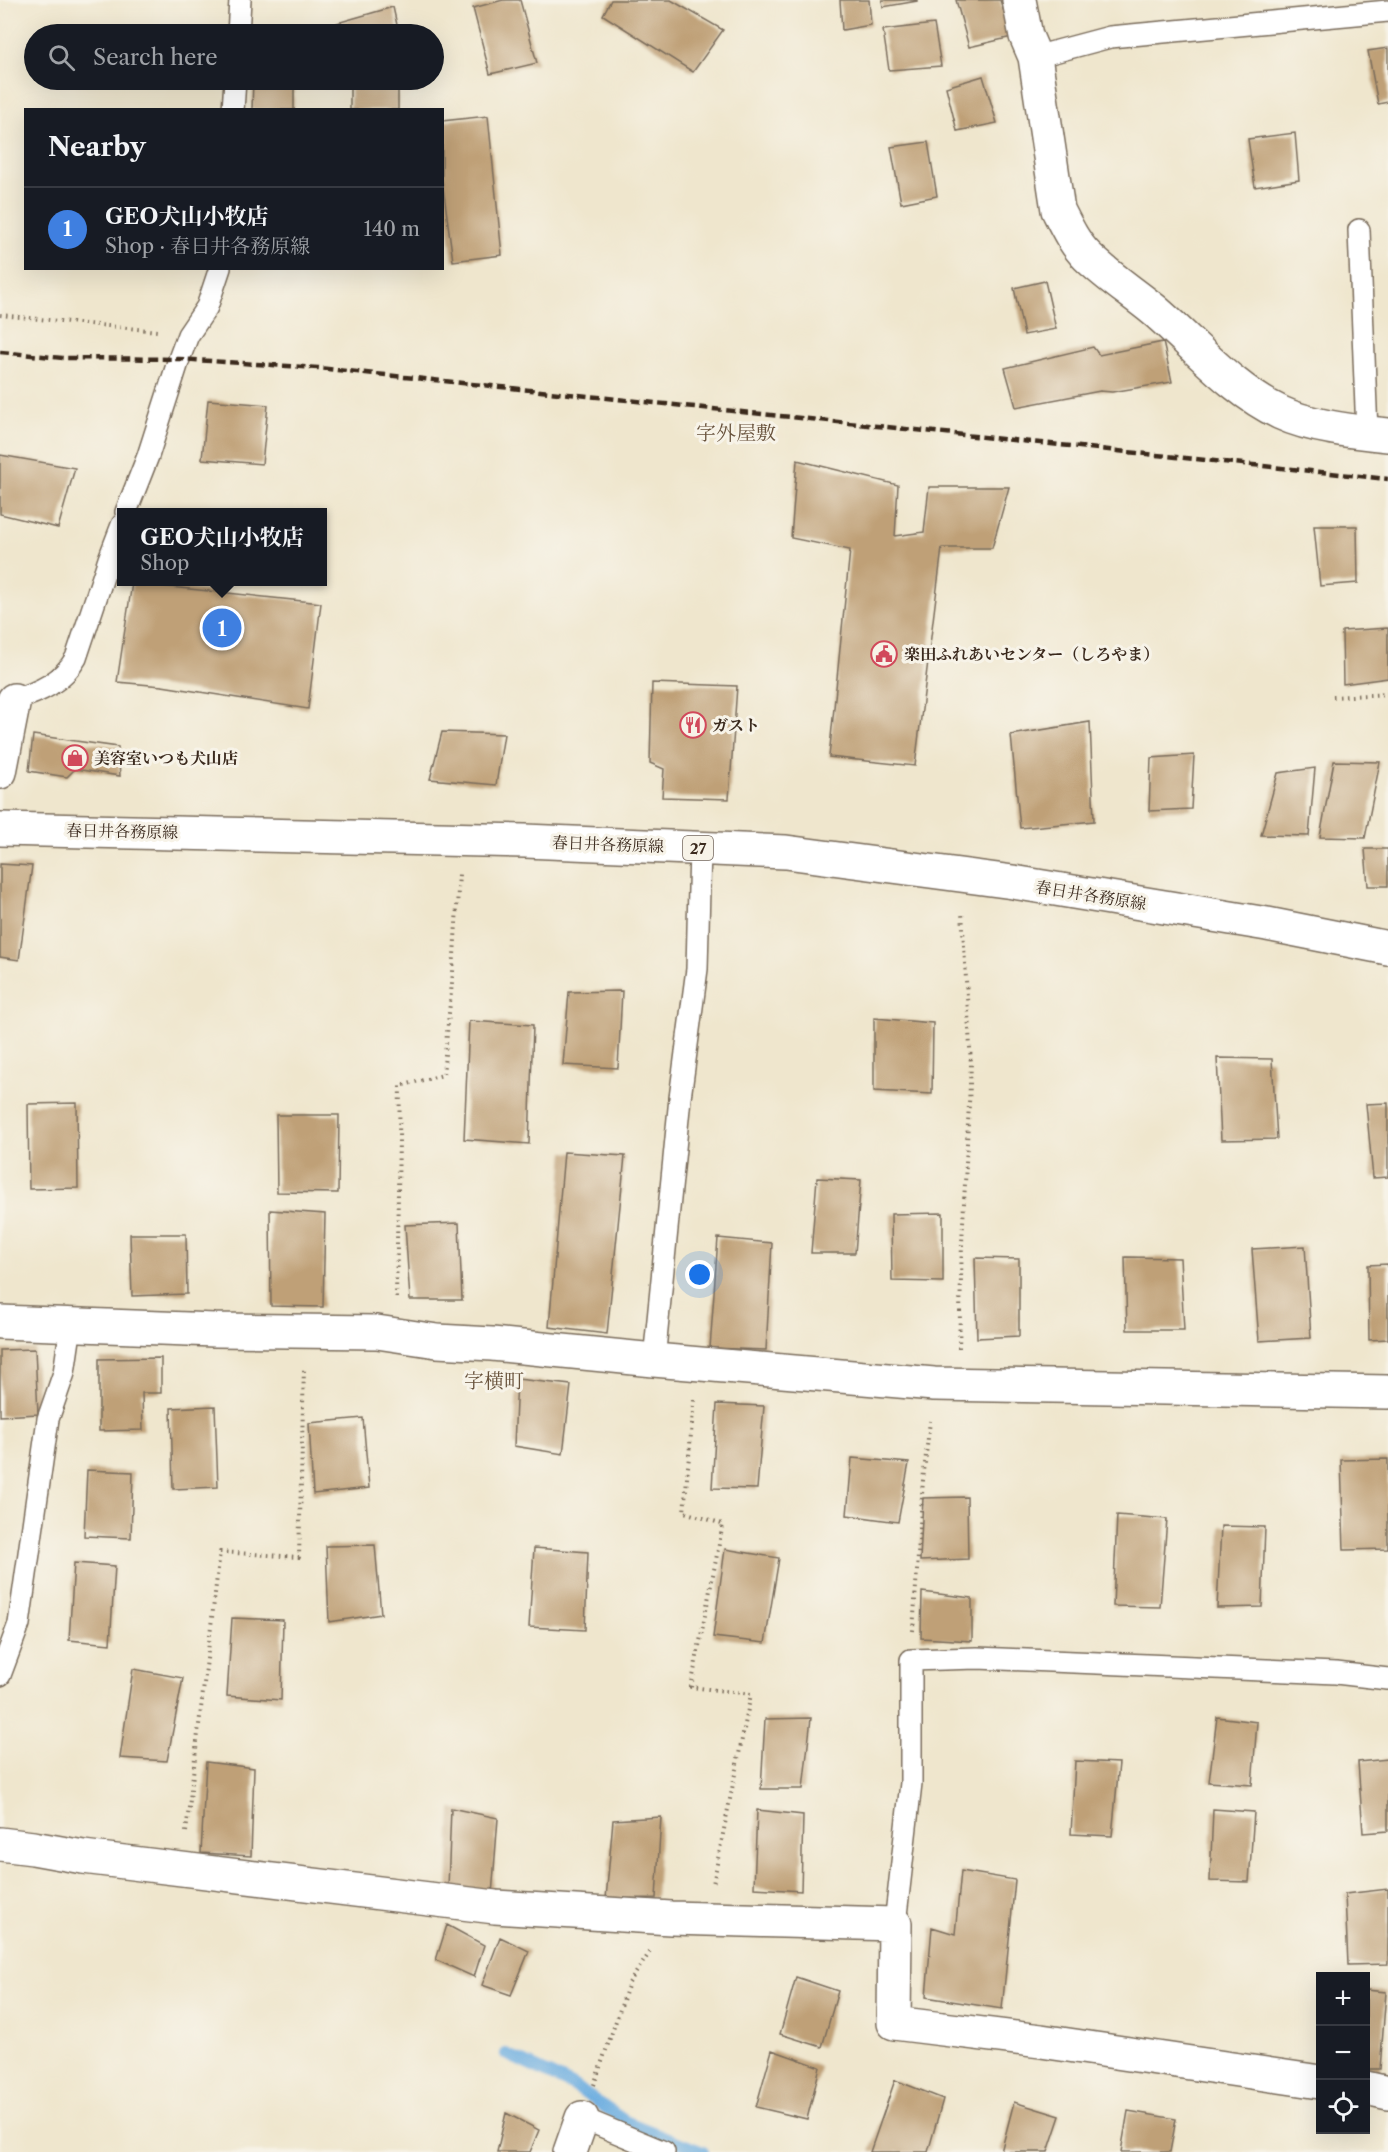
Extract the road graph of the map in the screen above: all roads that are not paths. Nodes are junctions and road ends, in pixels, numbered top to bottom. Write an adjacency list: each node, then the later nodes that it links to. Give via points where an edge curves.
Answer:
1 (240, 0): 4 (lane)
2 (1019, 0): 5 (street)
3 (1388, 11): 5 (lane, via 1110,37)
4 (239, 24)
5 (1035, 57): 10 (street, via 1058,210 1086,255 1253,397 1283,414)
6 (234, 90): 7 (lane)
7 (233, 108)
8 (1359, 230): 10 (lane)
9 (219, 270): 11 (lane, via 207,307 178,359)
10 (1377, 434)
11 (128, 508)
12 (117, 537): 13 (lane, via 68,672 34,694)
13 (14, 700): 14 (street)
14 (0, 772)
15 (0, 829): 16 (street, 春日井各務原線 / 27)
16 (700, 848): 17 (street, 春日井各務原線 / 27, via 786,852 1013,882); 20 (lane, via 698,969 680,1098)
17 (1388, 948)
18 (0, 1322): 19 (street)
19 (70, 1325): 20 (street, via 377,1332); 22 (lane, via 64,1373 48,1419 19,1624)
20 (654, 1360): 21 (street, via 946,1384)
21 (1388, 1392)
22 (0, 1675)
23 (1388, 1679): 25 (lane, via 1336,1673 988,1658 911,1660 911,1783)
24 (0, 1844): 25 (street, via 495,1907 706,1920)
25 (895, 1924): 26 (street, via 894,2023)
26 (1316, 2081)
27 (1370, 2089): 28 (street)
28 (1388, 2093)
29 (582, 2118): 30 (street); 31 (lane)
30 (570, 2152)
31 (664, 2152)

